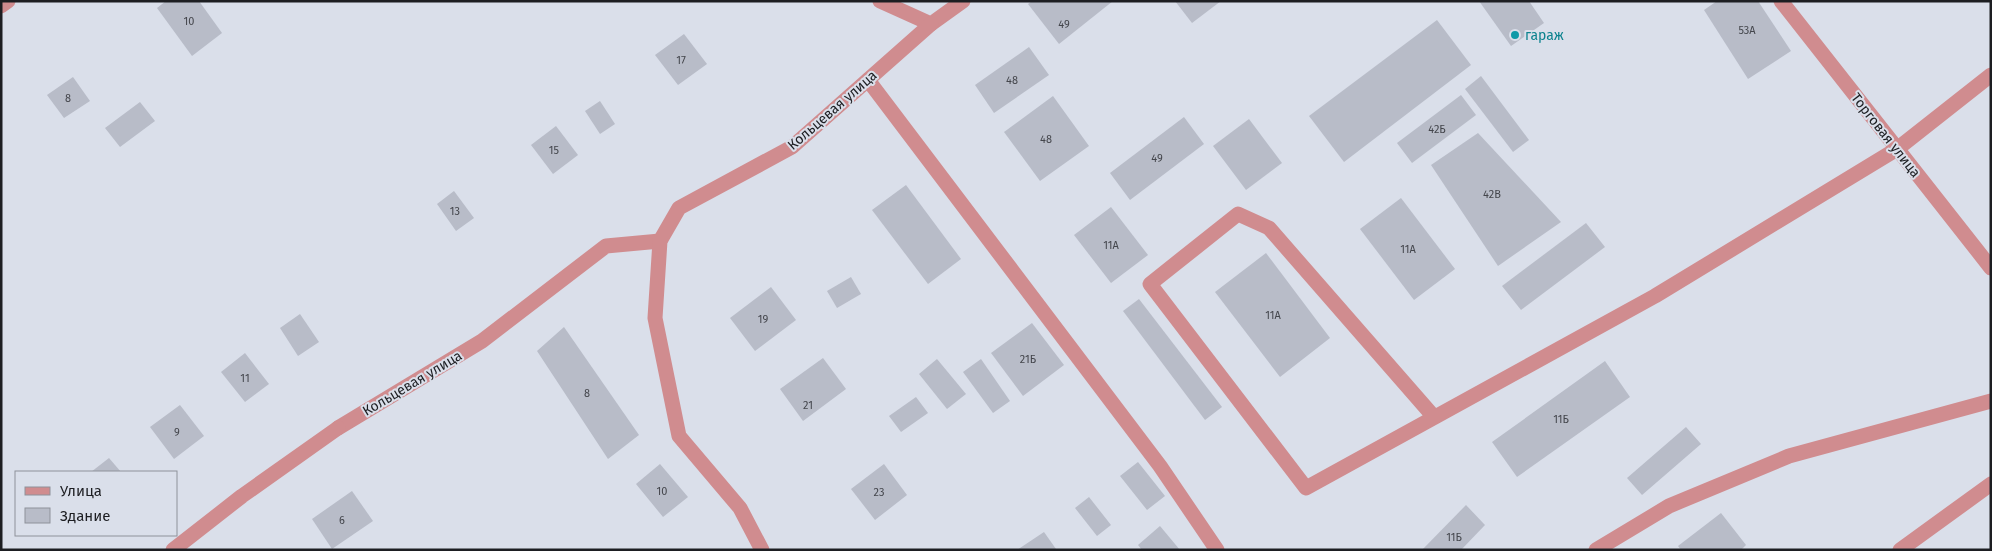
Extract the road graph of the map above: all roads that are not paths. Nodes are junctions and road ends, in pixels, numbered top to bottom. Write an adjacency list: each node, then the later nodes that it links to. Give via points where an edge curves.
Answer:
1 (8, 1): 5 (street)
2 (880, 1): 6 (street)
3 (963, 1): 6 (street, Кольцевая улица)
4 (1781, 1): 9 (street, Торговая улица)
5 (1, 6)
6 (931, 24): 8 (street, Кольцевая улица)
7 (1991, 75): 9 (street)
8 (868, 80): 10 (street, Кольцевая улица, via 792,147 679,208); 17 (street, via 1160,466)
9 (1897, 149): 11 (street, Торговая улица); 13 (street, via 1655,296)
10 (660, 241): 15 (street, Кольцевая улица, via 606,246 482,341 338,428); 16 (street, Кольцевая улица, via 655,318 679,436 740,508)
11 (1991, 268)
12 (1991, 402): 18 (street, via 1789,456 1669,506)
13 (1434, 418): 13 (street, via 1306,488 1150,284 1238,214 1269,228)
14 (1991, 484): 19 (street)
15 (173, 550)
16 (762, 550)
17 (1217, 550)
18 (1596, 550)
19 (1900, 550)

